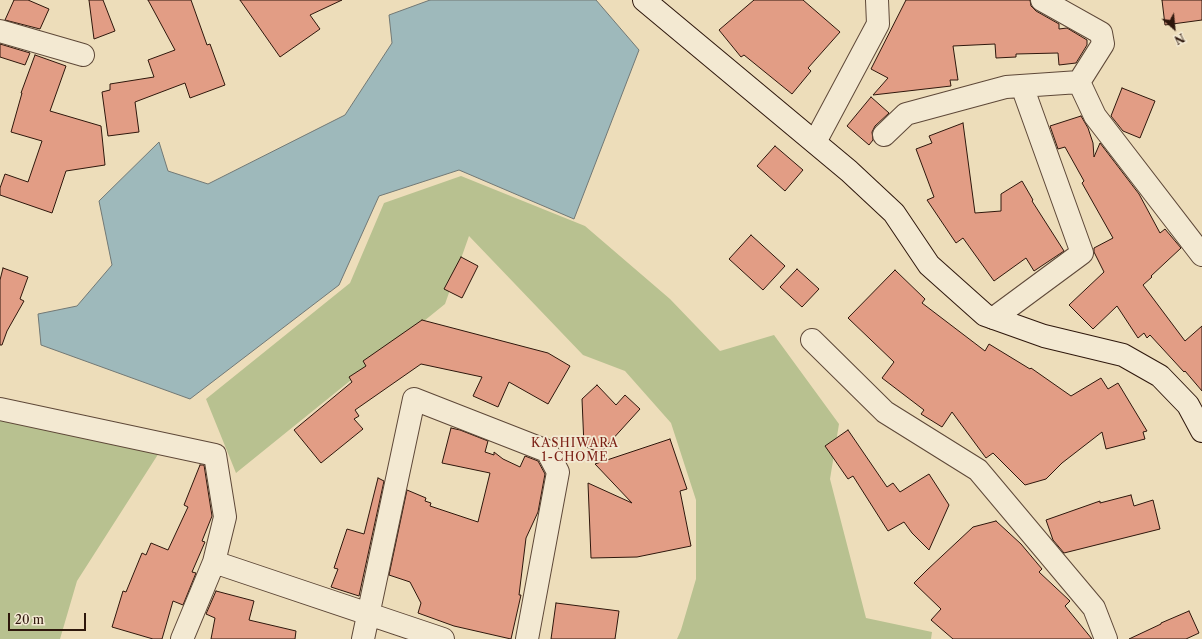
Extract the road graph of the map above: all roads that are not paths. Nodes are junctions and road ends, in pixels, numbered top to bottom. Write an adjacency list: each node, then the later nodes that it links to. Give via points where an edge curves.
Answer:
1 (644, 0): 9 (street)
2 (878, 0): 9 (street, via 878,24)
3 (1042, 0): 6 (street, via 1101,33 1103,44)
4 (0, 31): 5 (street)
5 (83, 55)
6 (1079, 82): 7 (street); 10 (street, via 1095,116)
7 (1022, 86): 8 (street, via 906,114); 11 (street, via 1082,253)
8 (884, 135)
9 (815, 142): 11 (street, via 894,213 930,265 985,315)
10 (1202, 255)
11 (994, 318): 14 (street, via 1044,336 1123,355 1160,376 1188,406)
12 (812, 340): 21 (street, via 885,412 978,470 1094,608)
13 (0, 409): 15 (street, via 215,456 225,517)
14 (1202, 431)
15 (214, 562): 16 (street); 17 (street)
16 (368, 614): 18 (street); 19 (street); 20 (street, via 414,399 547,452 558,472)
17 (182, 639)
18 (362, 639)
19 (443, 639)
20 (527, 639)
21 (1106, 639)

